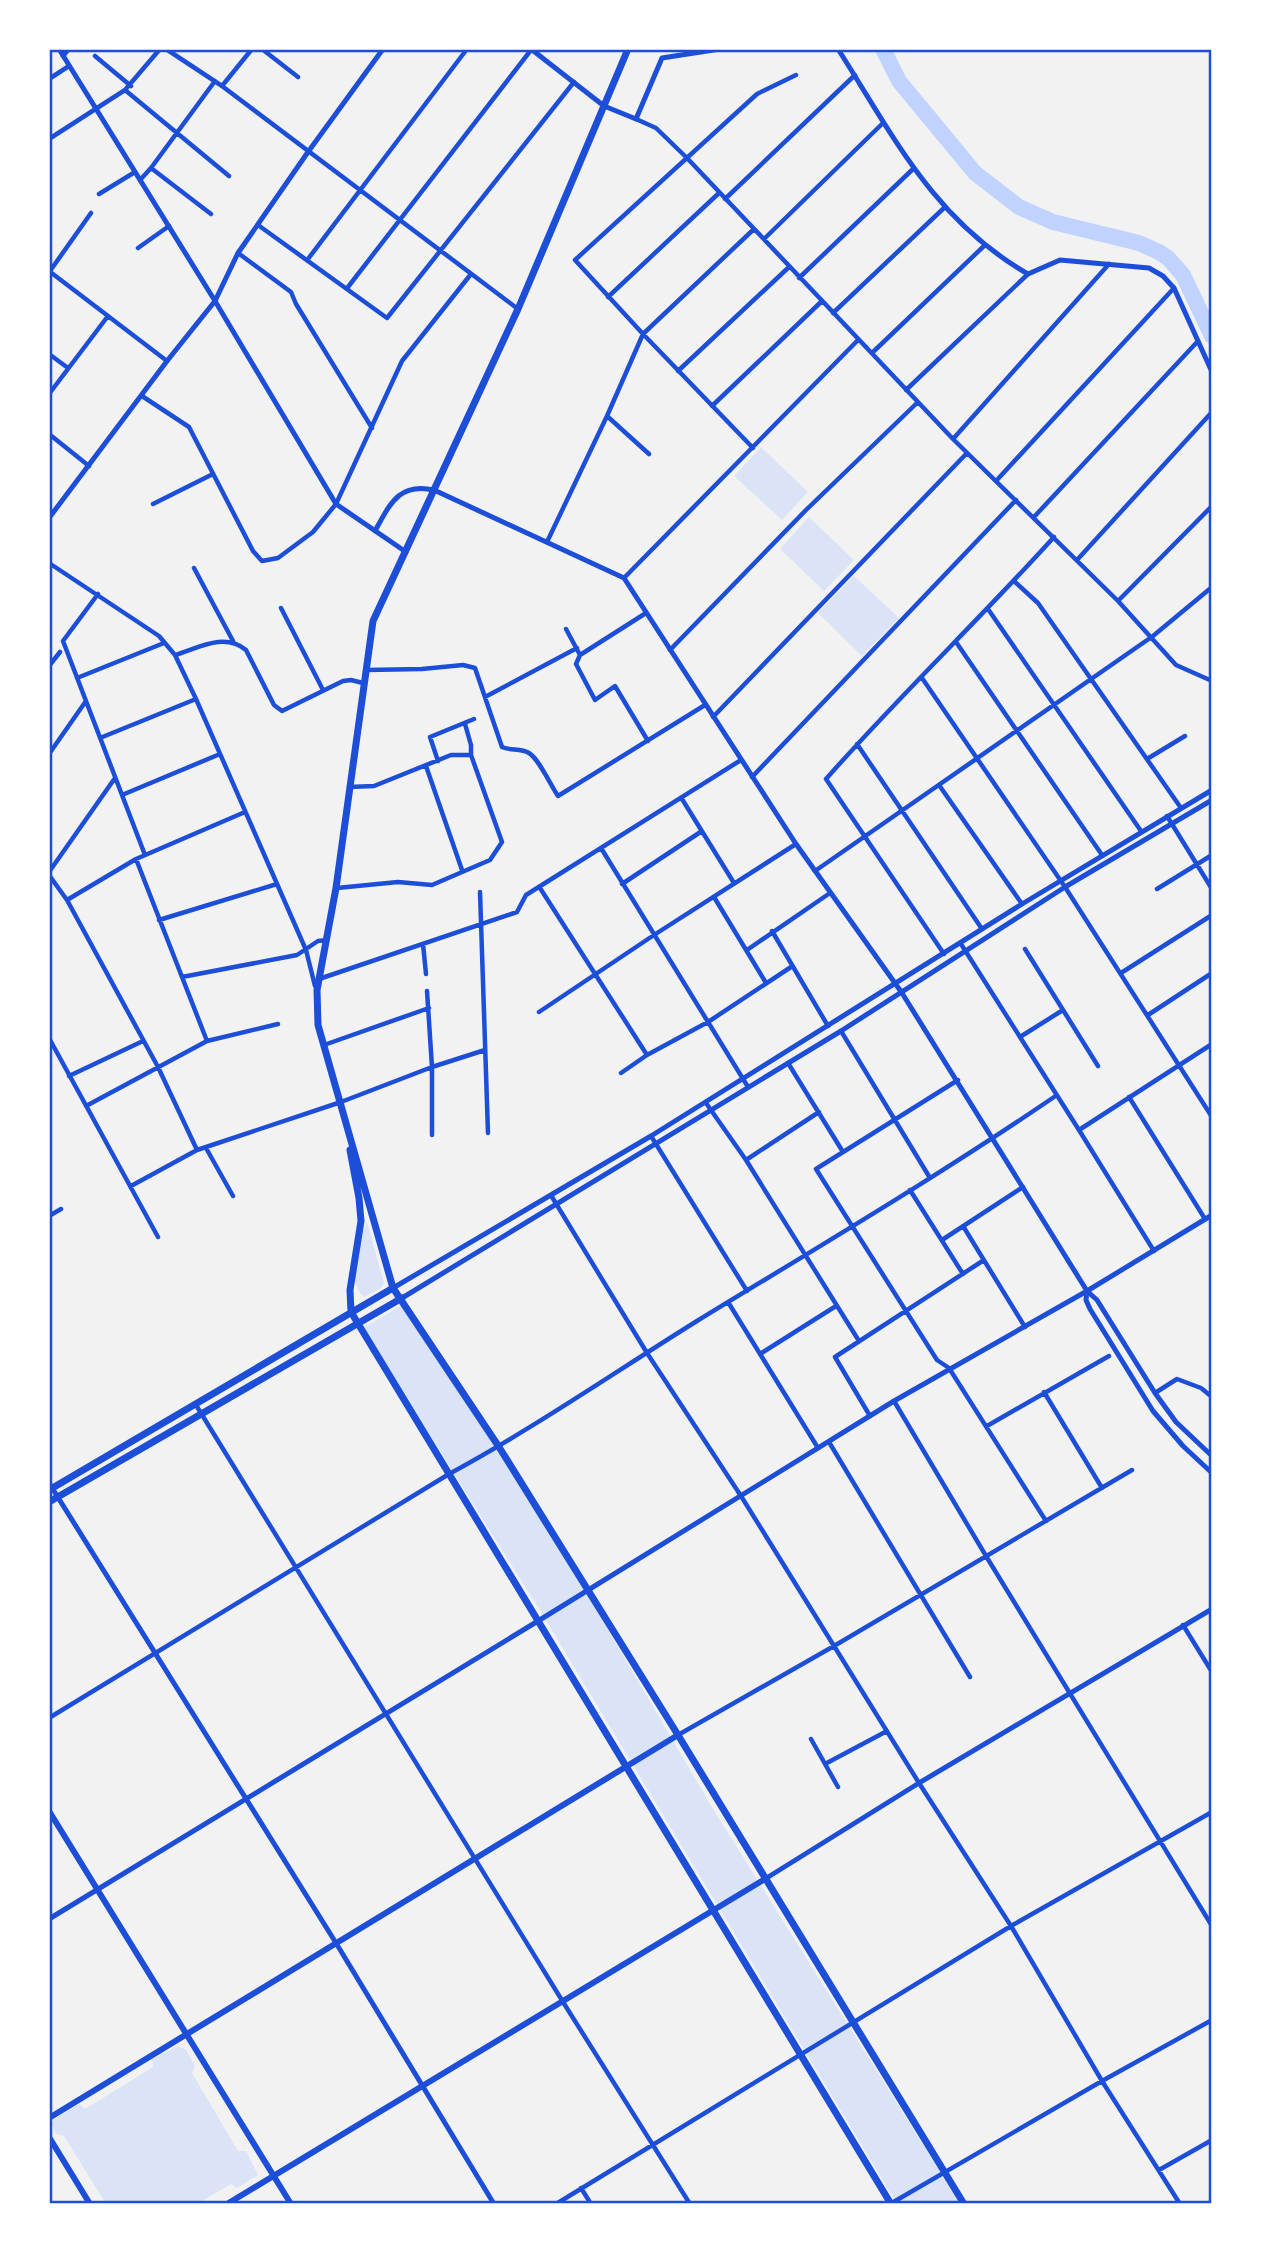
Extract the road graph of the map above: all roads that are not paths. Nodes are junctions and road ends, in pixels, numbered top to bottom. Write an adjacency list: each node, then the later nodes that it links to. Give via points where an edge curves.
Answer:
1 (59, 49): 13 (street)
2 (69, 49): 13 (street)
3 (160, 49): 22 (street)
4 (166, 49): 20 (street)
5 (252, 49): 23 (street)
6 (262, 49): 18 (street)
7 (383, 49): 31 (street)
8 (467, 49): 38 (street)
9 (531, 49): 21 (street); 45 (street)
10 (628, 49): 25 (main road)
11 (720, 49): 27 (street, via 663,58)
12 (838, 49): 17 (street)
13 (63, 56): 15 (street)
14 (95, 57): 22 (street)
15 (69, 66): 19 (street); 26 (street)
16 (796, 75): 32 (street, via 757,94)
17 (855, 75): 28 (street); 41 (street)
18 (299, 77)
19 (49, 79)
20 (215, 82): 23 (street); 29 (street)
21 (574, 82): 25 (street); 52 (street)
22 (131, 86): 24 (street)
23 (222, 86): 31 (street)
24 (125, 90): 26 (street); 29 (street)
25 (604, 106): 27 (street); 66 (main road)
26 (94, 109): 30 (street); 35 (street)
27 (636, 118): 32 (street, via 656,128)
28 (883, 123): 34 (street); 49 (street)
29 (176, 135): 33 (street); 36 (street)
30 (49, 139)
31 (308, 152): 38 (street); 46 (street)
32 (687, 159): 39 (street); 63 (street, via 575,260)
33 (151, 168): 37 (street); 44 (street)
34 (913, 169): 42 (street); 60 (street)
35 (135, 172): 37 (street); 40 (street)
36 (229, 176)
37 (139, 180): 47 (street)
38 (359, 191): 45 (street); 54 (street)
39 (719, 193): 41 (street); 63 (street)
40 (99, 194)
41 (725, 199): 48 (street)
42 (945, 207): 50 (street); 67 (street)
43 (92, 213): 57 (street)
44 (211, 214)
45 (399, 221): 52 (street); 61 (street)
46 (258, 225): 53 (street); 54 (street)
47 (169, 226): 51 (street); 64 (street)
48 (754, 229): 49 (street); 69 (street)
49 (764, 239): 56 (street)
50 (985, 245): 59 (street); 72 (street)
51 (138, 248)
52 (439, 251): 58 (street); 61 (street, via 387,318)
53 (238, 254): 64 (street); 85 (street, via 291,292)
54 (308, 259): 61 (street)
55 (1110, 264): 59 (street, via 1060,260); 62 (street, via 1149,268); 87 (street)
56 (789, 267): 60 (street); 76 (street)
57 (49, 271): 68 (street)
58 (471, 274): 66 (street); 85 (street, via 402,361)
59 (1028, 274): 78 (street)
60 (799, 278): 65 (street)
61 (348, 287)
62 (1174, 288): 71 (street); 93 (street)
63 (608, 297): 69 (street)
64 (215, 301): 74 (street); 97 (street)
65 (822, 301): 67 (street); 82 (street)
66 (518, 309): 94 (main road)
67 (833, 313): 70 (street)
68 (108, 316): 74 (street); 75 (street)
69 (643, 334): 76 (street); 84 (street)
70 (858, 340): 72 (street); 88 (street)
71 (1198, 341): 77 (street); 99 (street)
72 (872, 353): 78 (street)
73 (49, 354): 75 (street)
74 (167, 360): 80 (street)
75 (68, 368): 79 (street)
76 (678, 371): 82 (street)
77 (1212, 372)
78 (906, 390): 81 (street)
79 (49, 394)
80 (142, 396): 91 (street); 92 (street, via 189,428)
81 (918, 402): 87 (street); 124 (street)
82 (712, 406): 88 (street)
83 (1212, 412): 105 (street)
84 (607, 416): 90 (street); 103 (street)
85 (372, 429): 97 (street)
86 (49, 434): 91 (street)
87 (953, 439): 89 (street)
88 (753, 447): 108 (street)
89 (967, 453): 93 (street); 141 (street)
90 (649, 454)
91 (89, 466): 100 (street)
92 (213, 474): 96 (street); 97 (street, via 262,561 278,558 313,532)
93 (996, 481): 95 (street)
94 (434, 490): 101 (street, via 420,486 403,491 388,506); 103 (street); 104 (main road)
95 (1016, 500): 99 (street); 157 (street)
96 (153, 504)
97 (336, 504): 101 (street)
98 (1212, 506): 114 (street)
99 (1034, 517): 102 (street)
100 (49, 518)
101 (375, 531): 104 (street)
102 (1054, 537): 105 (street); 109 (street)
103 (547, 542): 108 (street)
104 (406, 552): 129 (main road, via 373,621)
105 (1077, 560): 114 (street)
106 (49, 563): 112 (street)
107 (194, 568): 120 (street)
108 (624, 578): 117 (street)
109 (1014, 581): 116 (street); 132 (street, via 1038,603)
110 (1212, 587): 111 (street)
111 (1206, 592): 113 (street); 119 (street)
112 (98, 594): 122 (street); 130 (street, via 63,641)
113 (1212, 598)
114 (1118, 601): 119 (street)
115 (281, 608): 135 (street)
116 (988, 609): 121 (street); 140 (street)
117 (646, 612): 124 (street); 127 (street)
118 (566, 629): 123 (street)
119 (1153, 636): 132 (street); 133 (street, via 1177,665)
120 (233, 641): 126 (street); 135 (street, via 246,650 279,710)
121 (956, 642): 131 (street); 144 (street)
122 (165, 643): 126 (street); 130 (street)
123 (577, 648): 127 (street); 136 (street)
124 (670, 650): 139 (street)
125 (60, 652): 128 (street)
126 (175, 655): 137 (street)
127 (580, 655): 147 (street, via 576,664 595,700 615,686)
128 (49, 666)
129 (366, 670): 134 (main road); 136 (street, via 470,665)
130 (77, 677): 138 (street)
131 (922, 678): 148 (street); 152 (street)
132 (1092, 679): 140 (street); 153 (street)
133 (1212, 681)
134 (363, 683): 135 (street, via 347,680); 160 (main road)
135 (323, 691)
136 (485, 697): 147 (street, via 501,744 533,757 558,796)
137 (196, 699): 146 (street); 150 (street)
138 (86, 701): 146 (street); 149 (street)
139 (705, 705): 141 (street); 147 (street)
140 (1054, 705): 144 (street); 171 (street)
141 (713, 718): 154 (street)
142 (474, 719): 143 (street)
143 (464, 724): 151 (street); 155 (street, via 430,737)
144 (1017, 730): 152 (street); 176 (street)
145 (1185, 736): 153 (street)
146 (100, 738): 158 (street)
147 (648, 741)
148 (857, 744): 166 (street); 172 (street, via 826,779)
149 (49, 754)
150 (220, 754): 162 (street); 167 (street)
151 (471, 755): 155 (street, via 451,755); 180 (street, via 502,842 490,860)
152 (977, 758): 159 (street); 183 (street)
153 (1147, 759): 165 (street)
154 (741, 760): 157 (street); 163 (street)
155 (438, 761): 156 (street)
156 (426, 766): 160 (street, via 374,786); 180 (street)
157 (752, 777): 173 (street)
158 (115, 778): 162 (street); 182 (street)
159 (939, 785): 166 (street); 196 (street)
160 (349, 786): 188 (main road)
161 (1212, 790): 165 (street)
162 (122, 795): 175 (street)
163 (682, 799): 170 (street); 174 (street)
164 (1212, 800): 169 (street)
165 (1181, 808): 168 (street)
166 (901, 811): 172 (street); 200 (street)
167 (245, 812): 175 (street); 185 (street)
168 (1167, 816): 169 (street); 171 (street)
169 (1172, 825): 179 (street); 187 (street)
170 (702, 831): 184 (street); 186 (street)
171 (1141, 831): 176 (street)
172 (865, 837): 181 (street); 210 (street)
173 (796, 844): 181 (street); 184 (street)
174 (601, 849): 186 (street); 189 (street)
175 (145, 855): 178 (street)
176 (1102, 855): 183 (street)
177 (1212, 855): 179 (street)
178 (136, 859): 195 (street); 198 (street)
179 (1197, 864): 190 (street); 191 (street)
180 (462, 870): 188 (street, via 432,885 398,882)
181 (815, 871): 193 (street)
182 (49, 873): 195 (street)
183 (1060, 881): 187 (street); 196 (street)
184 (734, 883): 194 (street)
185 (277, 884): 198 (street); 207 (street)
186 (622, 884): 202 (street)
187 (1065, 887): 209 (street); 212 (street)
188 (336, 888): 203 (main road)
189 (540, 888): 199 (street, via 526,895 517,912); 215 (street)
190 (1157, 889)
191 (1212, 889)
192 (480, 892): 199 (street)
193 (830, 893): 201 (street); 219 (street)
194 (713, 897): 202 (street); 208 (street)
195 (67, 900): 233 (street)
196 (1022, 904): 200 (street)
197 (1212, 915): 212 (street)
198 (159, 920): 216 (street)
199 (481, 923): 204 (street); 237 (street)
200 (982, 930): 205 (street)
201 (772, 932): 208 (street); 211 (street)
202 (654, 934): 215 (street); 227 (street)
203 (327, 940): 207 (street); 217 (main road)
204 (423, 944): 214 (street); 217 (street)
205 (961, 944): 209 (street); 210 (street)
206 (1026, 949): 224 (street)
207 (306, 950): 216 (street); 220 (street)
208 (747, 950): 218 (street)
209 (965, 952): 222 (street); 231 (street)
210 (944, 954): 219 (street)
211 (792, 967): 218 (street); 229 (street)
212 (1121, 973): 226 (street)
213 (1212, 973): 226 (street)
214 (426, 974)
215 (596, 974): 225 (street); 238 (street)
216 (181, 977): 234 (street)
217 (318, 979): 220 (main road)
218 (766, 983): 227 (street)
219 (896, 985): 222 (street); 229 (street)
220 (317, 990): 236 (main road)
221 (427, 991): 223 (street)
222 (902, 993): 230 (street); 247 (street)
223 (429, 1008): 236 (street); 243 (street)
224 (1063, 1010): 231 (street); 241 (street)
225 (539, 1012)
226 (1148, 1015): 240 (street)
227 (708, 1022): 238 (street); 246 (street)
228 (278, 1024): 234 (street)
229 (828, 1027): 246 (street)
230 (841, 1031): 239 (street); 257 (street)
231 (1020, 1037): 249 (street)
232 (49, 1038): 245 (street)
233 (143, 1041): 242 (street); 245 (street)
234 (207, 1041): 242 (street)
235 (1212, 1044): 240 (street)
236 (323, 1045): 251 (main road)
237 (485, 1050): 243 (street); 259 (street)
238 (647, 1055): 244 (street)
239 (789, 1063): 248 (street); 255 (street)
240 (1180, 1065): 250 (street); 256 (street)
241 (1098, 1066)
242 (158, 1067): 253 (street); 265 (street)
243 (432, 1067): 251 (street); 260 (street)
244 (621, 1073)
245 (69, 1076): 253 (street)
246 (743, 1080): 248 (street); 252 (street)
247 (958, 1080): 257 (street); 262 (street)
248 (748, 1087): 254 (street)
249 (1057, 1096): 258 (street); 262 (street)
250 (1129, 1097): 258 (street); 278 (street)
251 (341, 1102): 264 (street); 287 (main road); 293 (main road, via 361,1221 349,1290)
252 (706, 1103): 254 (street); 261 (street)
253 (86, 1106): 269 (street)
254 (711, 1110): 263 (street); 267 (street)
255 (819, 1112): 266 (street); 267 (street)
256 (1212, 1117)
257 (896, 1119): 266 (street); 268 (street)
258 (1079, 1130): 283 (street)
259 (488, 1133)
260 (432, 1135)
261 (651, 1136): 263 (street); 273 (street)
262 (993, 1139): 268 (street); 270 (street)
263 (656, 1144): 274 (street); 288 (street)
264 (206, 1147): 265 (street); 272 (street)
265 (197, 1150): 269 (street)
266 (843, 1152): 279 (street, via 816,1169)
267 (746, 1160): 284 (street)
268 (930, 1178): 271 (street)
269 (131, 1186): 281 (street)
270 (1023, 1186): 280 (street); 289 (street)
271 (910, 1190): 279 (street); 282 (street)
272 (233, 1196)
273 (552, 1197): 274 (street); 287 (street)
274 (556, 1204): 290 (street); 298 (street)
275 (61, 1209): 277 (street)
276 (1212, 1215): 278 (street)
277 (49, 1216)
278 (1205, 1219): 283 (street)
279 (852, 1226): 284 (street); 294 (street)
280 (964, 1226): 282 (street); 285 (street)
281 (158, 1237)
282 (942, 1241): 286 (street)
283 (1154, 1252): 289 (street)
284 (805, 1255): 288 (street); 292 (street)
285 (984, 1260): 286 (street); 296 (street)
286 (963, 1274): 294 (street)
287 (393, 1288): 290 (main road); 293 (main road)
288 (747, 1291): 291 (street)
289 (1087, 1292): 296 (street); 303 (street, via 1097,1300); 316 (street, via 1090,1310 1143,1397)
290 (402, 1298): 295 (main road); 311 (main road)
291 (728, 1302): 298 (street); 299 (street)
292 (836, 1306): 297 (street); 299 (street)
293 (351, 1312): 295 (main road); 306 (main road)
294 (905, 1312): 297 (street); 301 (street, via 937,1360)
295 (358, 1324): 307 (main road); 315 (main road)
296 (1025, 1326): 301 (street)
297 (859, 1341): 308 (street, via 835,1357)
298 (647, 1353): 311 (street); 319 (street)
299 (760, 1354): 312 (street)
300 (1108, 1356): 302 (street)
301 (950, 1368): 305 (street); 309 (street)
302 (1044, 1392): 309 (street); 318 (street)
303 (1155, 1393): 304 (street, via 1177,1379); 313 (street, via 1176,1422)
304 (1212, 1397)
305 (894, 1401): 308 (street); 323 (street)
306 (195, 1405): 307 (street); 317 (main road)
307 (201, 1415): 320 (main road); 324 (street)
308 (870, 1416): 310 (street)
309 (987, 1426): 322 (street)
310 (829, 1442): 312 (street); 326 (street)
311 (499, 1447): 315 (street); 325 (main road)
312 (818, 1448): 319 (street)
313 (1212, 1456)
314 (1132, 1470): 318 (street)
315 (449, 1474): 324 (street); 328 (main road)
316 (1212, 1474)
317 (50, 1487): 320 (street)
318 (1102, 1488): 322 (street)
319 (741, 1496): 325 (street); 330 (street)
320 (58, 1497): 321 (main road); 331 (street)
321 (49, 1503)
322 (1045, 1521): 323 (street)
323 (986, 1556): 326 (street); 334 (street)
324 (295, 1568): 331 (street); 335 (street)
325 (588, 1591): 328 (street); 338 (main road)
326 (919, 1596): 330 (street); 333 (street)
327 (1212, 1609): 329 (street)
328 (538, 1622): 335 (street); 341 (main road)
329 (1183, 1625): 332 (street); 334 (street)
330 (834, 1646): 337 (street); 338 (street)
331 (155, 1653): 336 (street); 344 (street)
332 (1212, 1672)
333 (970, 1677)
334 (1069, 1693): 342 (street); 347 (street)
335 (386, 1714): 344 (street); 348 (street)
336 (49, 1718)
337 (887, 1731): 340 (street); 342 (street)
338 (678, 1735): 341 (main road); 349 (main road)
339 (811, 1739): 340 (street)
340 (825, 1764): 343 (street)
341 (626, 1766): 348 (main road); 351 (main road)
342 (919, 1783): 349 (street); 353 (street)
343 (838, 1787)
344 (246, 1799): 350 (street); 355 (street)
345 (49, 1811): 350 (main road)
346 (1212, 1812): 347 (street)
347 (1162, 1842): 353 (street); 354 (street)
348 (476, 1858): 355 (main road); 356 (street)
349 (765, 1879): 351 (main road); 358 (main road)
350 (98, 1890): 352 (street); 359 (main road)
351 (712, 1909): 356 (main road); 360 (main road)
352 (49, 1919)
353 (1012, 1926): 358 (street); 361 (street)
354 (1212, 1926)
355 (336, 1943): 359 (main road); 362 (street)
356 (563, 2002): 362 (main road); 366 (street)
357 (1212, 2020): 361 (street)
358 (854, 2022): 360 (street); 368 (main road)
359 (187, 2034): 363 (main road); 369 (main road)
360 (801, 2055): 366 (street); 379 (main road)
361 (1102, 2081): 367 (street); 368 (street)
362 (422, 2086): 369 (main road); 375 (street)
363 (49, 2118)
364 (49, 2137): 372 (main road)
365 (1212, 2140): 367 (street)
366 (653, 2145): 370 (street); 371 (street)
367 (1158, 2170): 381 (street)
368 (945, 2173): 379 (street); 380 (main road)
369 (274, 2176): 373 (main road); 374 (main road)
370 (582, 2188): 376 (street); 377 (street)
371 (689, 2202): 378 (street)
372 (90, 2204)
373 (227, 2204)
374 (291, 2204)
375 (494, 2204)
376 (556, 2204)
377 (591, 2204)
378 (680, 2204)
379 (890, 2204)
380 (964, 2204)
381 (1180, 2204)

